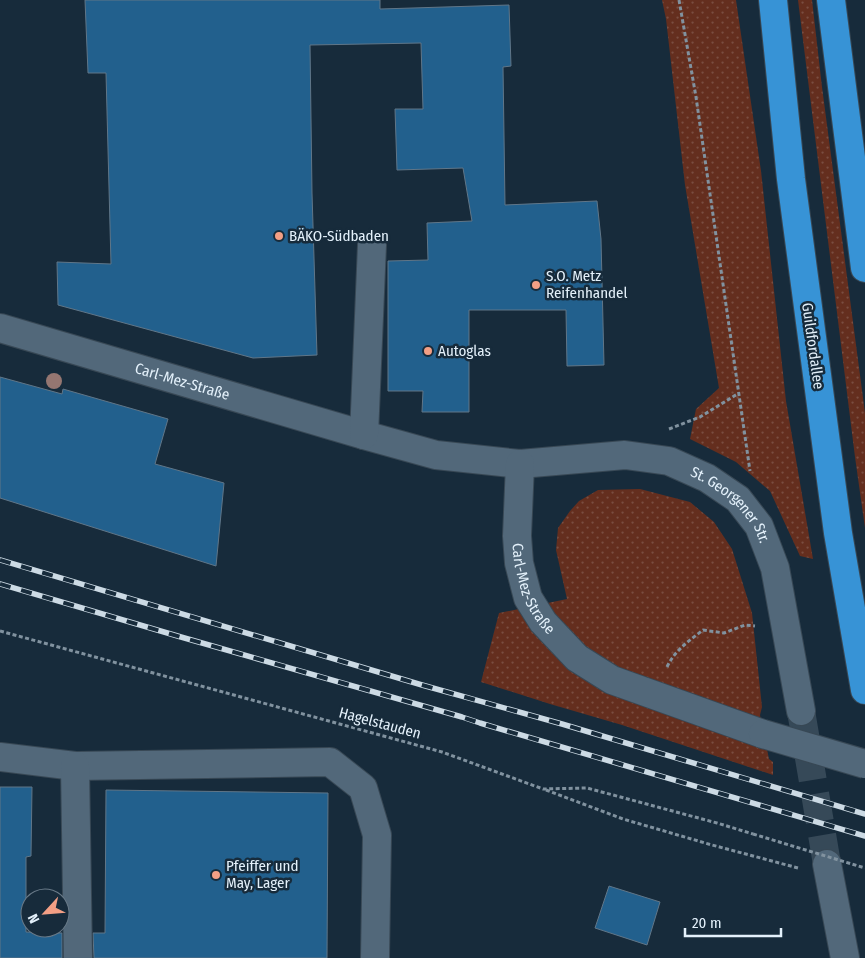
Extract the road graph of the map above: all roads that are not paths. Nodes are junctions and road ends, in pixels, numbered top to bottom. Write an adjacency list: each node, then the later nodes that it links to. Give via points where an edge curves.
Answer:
1 (760, 0): 4 (highway)
2 (773, 0): 4 (highway, Guildfordallee)
3 (831, 0): 6 (highway)
4 (781, 73): 10 (highway, Guildfordallee, via 791,179 838,533)
5 (372, 245): 8 (street)
6 (865, 268)
7 (0, 328): 8 (street, Carl-Mez-Straße)
8 (364, 435): 9 (street, Carl-Mez-Straße, via 436,455)
9 (520, 464): 11 (street, St. Georgener Str., via 625,455 669,461 707,478 738,499 760,526 775,568); 13 (street, Carl-Mez-Straße, bridge, via 517,536 519,563 528,598 543,622 577,658 612,680 763,734)
10 (865, 690)
11 (801, 711)
12 (0, 757): 14 (street)
13 (865, 764)
14 (75, 766): 16 (street); 17 (street, via 330,762 363,788 377,834)
15 (828, 871): 18 (street)
16 (78, 958)
17 (375, 958)
18 (844, 958)

